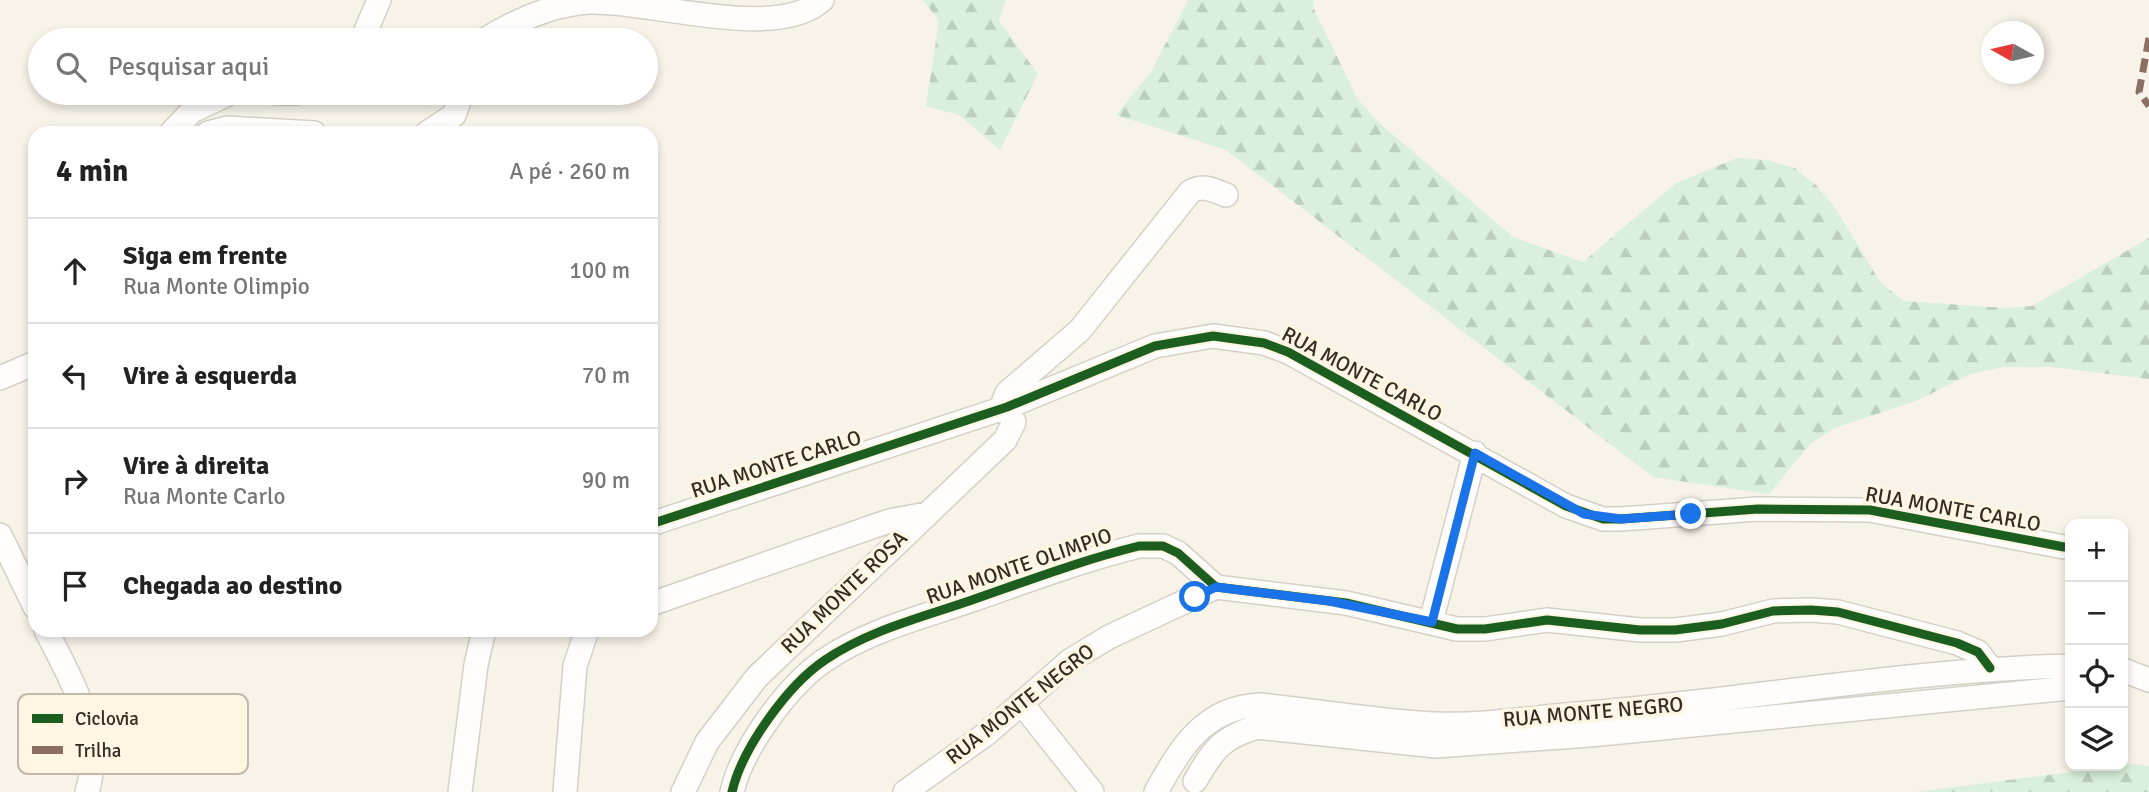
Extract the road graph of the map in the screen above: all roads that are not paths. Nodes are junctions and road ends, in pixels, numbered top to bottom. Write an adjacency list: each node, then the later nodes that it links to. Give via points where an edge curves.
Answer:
1 (379, 0): 3 (street)
2 (822, 0): 4 (street, via 791,16 755,20 621,2 588,2 556,8)
3 (367, 28)
4 (508, 28)
5 (205, 105): 7 (street)
6 (458, 105): 8 (street, via 454,115)
7 (178, 126)
8 (438, 126)
9 (1226, 195): 12 (street, via 1198,187 1191,192 1080,330 1007,393)
10 (28, 366): 11 (street)
11 (0, 378)
12 (1007, 407): 13 (street, RUA MONTE CARLO, via 1155,346 1235,337 1288,352); 14 (street, RUA MONTE ROSA, via 1014,422 1010,434); 15 (street, RUA MONTE CARLO)
13 (1475, 453): 17 (street, RUA MONTE CARLO, via 1566,506 1603,519 1758,509 1859,509); 21 (street)
14 (926, 514): 20 (street, via 889,522); 38 (street, RUA MONTE ROSA, via 757,677 707,742)
15 (658, 522)
16 (0, 534): 19 (street)
17 (2064, 547)
18 (1216, 587): 21 (street, via 1335,601); 32 (street, RUA MONTE NEGRO, via 1091,647); 39 (street, RUA MONTE OLIMPIO, via 1178,553 1163,546 1139,546 851,644 823,661 765,724)
19 (28, 592)
20 (658, 602)
21 (1432, 622): 26 (street, via 1472,630 1547,620 1675,630 1790,609 1825,611 1957,643 1978,652)
22 (49, 637): 31 (street)
23 (482, 637): 36 (street)
24 (585, 637): 37 (street, via 575,666)
25 (2065, 666): 26 (street, RUA MONTE NEGRO)
26 (1990, 668): 42 (street, RUA MONTE NEGRO, via 1660,708 1435,724 1237,706 1199,730 1178,754)
27 (2128, 672): 28 (street)
28 (2149, 683): 29 (street)
29 (2128, 686)
30 (2065, 688): 34 (street, via 1590,736 1436,746 1257,727 1232,734 1213,750)
31 (76, 694)
32 (1022, 704): 40 (street, RUA MONTE NEGRO); 41 (street)
33 (91, 774): 35 (street)
34 (1195, 781)
35 (87, 792)
36 (460, 792)
37 (565, 792)
38 (683, 792)
39 (732, 792)
40 (905, 792)
41 (1092, 792)
42 (1156, 792)

